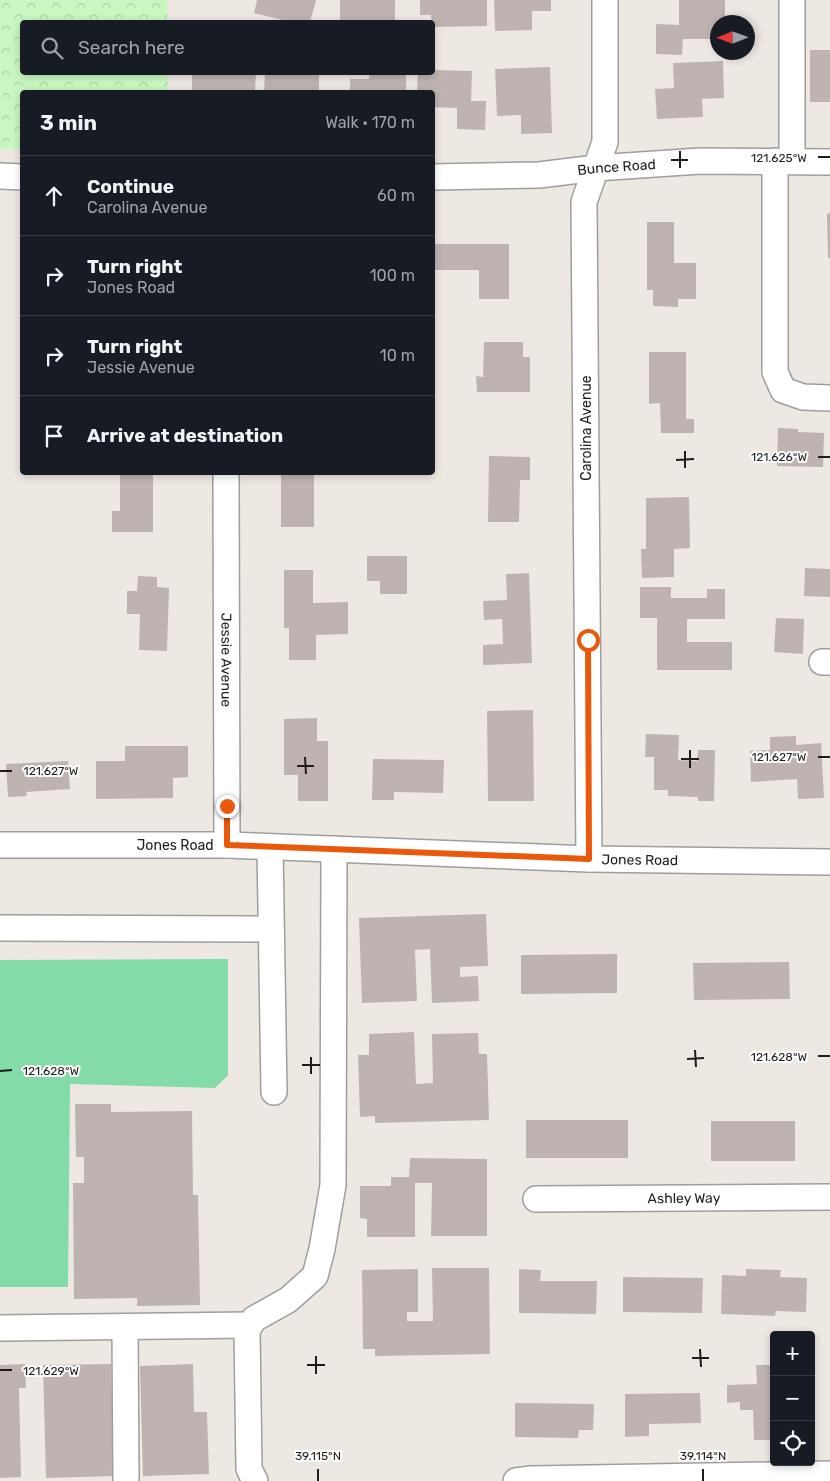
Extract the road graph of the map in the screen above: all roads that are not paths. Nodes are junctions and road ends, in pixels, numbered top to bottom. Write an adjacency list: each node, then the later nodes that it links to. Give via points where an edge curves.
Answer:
1 (605, 0): 5 (street, Carolina Avenue, via 605,142)
2 (792, 0): 3 (street)
3 (784, 161): 4 (street, Bunce Road); 5 (street, Bunce Road, via 700,161); 9 (street, via 775,372 782,390 803,397)
4 (830, 162)
5 (596, 168): 8 (street, Bunce Road, via 539,175); 15 (street, Carolina Avenue, via 584,202)
6 (0, 176): 7 (street)
7 (20, 176)
8 (435, 177)
9 (830, 398)
10 (226, 475): 12 (street, Jessie Avenue)
11 (0, 845): 12 (street, Jones Road)
12 (227, 845): 13 (street, Jones Road)
13 (270, 847): 14 (street, Jones Road); 18 (street)
14 (334, 849): 15 (street, Jones Road); 22 (street, via 333,1185 322,1249 315,1276 288,1300 254,1319)
15 (589, 859): 16 (street, Jones Road)
16 (830, 862)
17 (0, 928): 18 (street)
18 (272, 929): 19 (street)
19 (274, 1092)
20 (830, 1197): 21 (street, Ashley Way)
21 (536, 1199)
22 (250, 1325): 23 (street); 28 (street, via 247,1330 249,1469)
23 (125, 1327): 24 (street); 27 (street)
24 (0, 1328)
25 (830, 1474): 26 (street)
26 (524, 1480)
27 (126, 1481)
28 (255, 1481)

